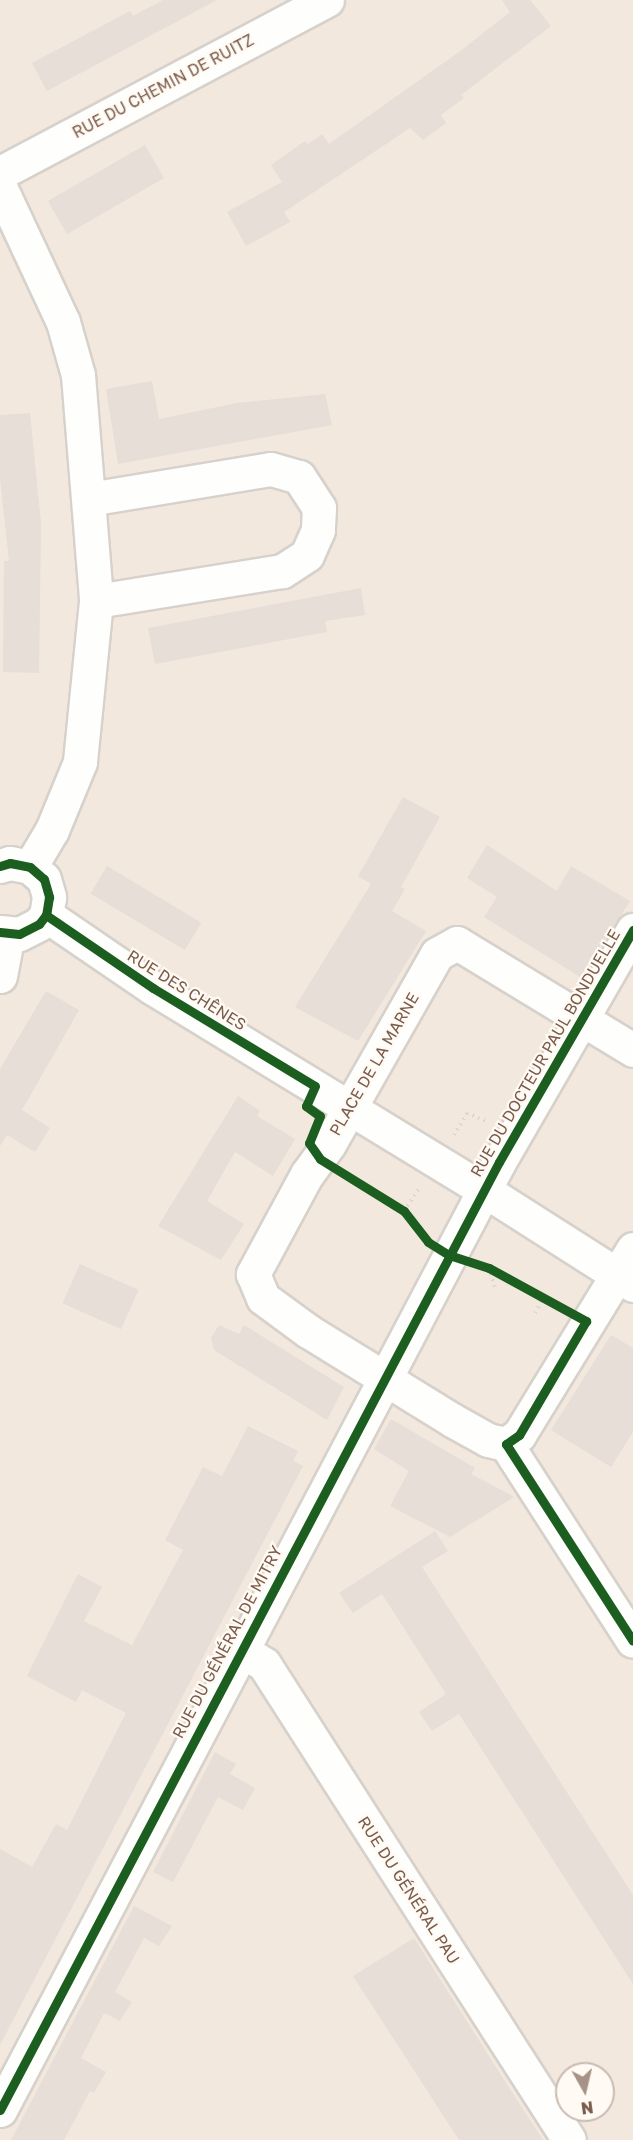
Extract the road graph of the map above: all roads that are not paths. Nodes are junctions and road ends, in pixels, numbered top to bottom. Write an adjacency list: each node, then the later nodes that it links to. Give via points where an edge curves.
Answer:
1 (327, 0): 2 (street, RUE DU CHEMIN DE RUITZ)
2 (0, 173)
3 (0, 187): 4 (street, via 63,322 78,375)
4 (89, 499): 5 (street); 5 (street, via 271,469 299,477 319,508 318,530 307,555 282,571)
5 (96, 601): 6 (street, via 80,762 52,830)
6 (15, 866): 7 (street, via 48,888)
7 (46, 915): 9 (street, via 30,931); 13 (street, RUE DES CHÊNES, via 153,988)
8 (633, 930): 11 (street, RUE DU DOCTEUR PAUL BONDUELLE)
9 (4, 933): 10 (street)
10 (0, 976)
11 (580, 1017): 12 (street, PLACE DE LA MARNE); 13 (street, PLACE DE LA MARNE, via 457,943 437,954); 14 (street, RUE DU DOCTEUR PAUL BONDUELLE)
12 (633, 1050)
13 (350, 1107): 14 (street, RUE DES CHÊNES); 16 (street, PLACE DE LA MARNE, via 307,1174 253,1274 262,1298)
14 (484, 1190): 15 (street, RUE DES CHÊNES); 16 (street, RUE DU GÉNÉRAL DE MITRY)
15 (628, 1269): 17 (street, via 519,1436)
16 (384, 1377): 17 (street, PLACE DE LA MARNE, via 488,1440); 19 (street, RUE DU GÉNÉRAL DE MITRY)
17 (506, 1444): 18 (street)
18 (633, 1641)
19 (239, 1649): 20 (street, RUE DU GÉNÉRAL DE MITRY); 21 (street, RUE DU GÉNÉRAL PAU, via 264,1664)
20 (0, 2110)
21 (569, 2140)

